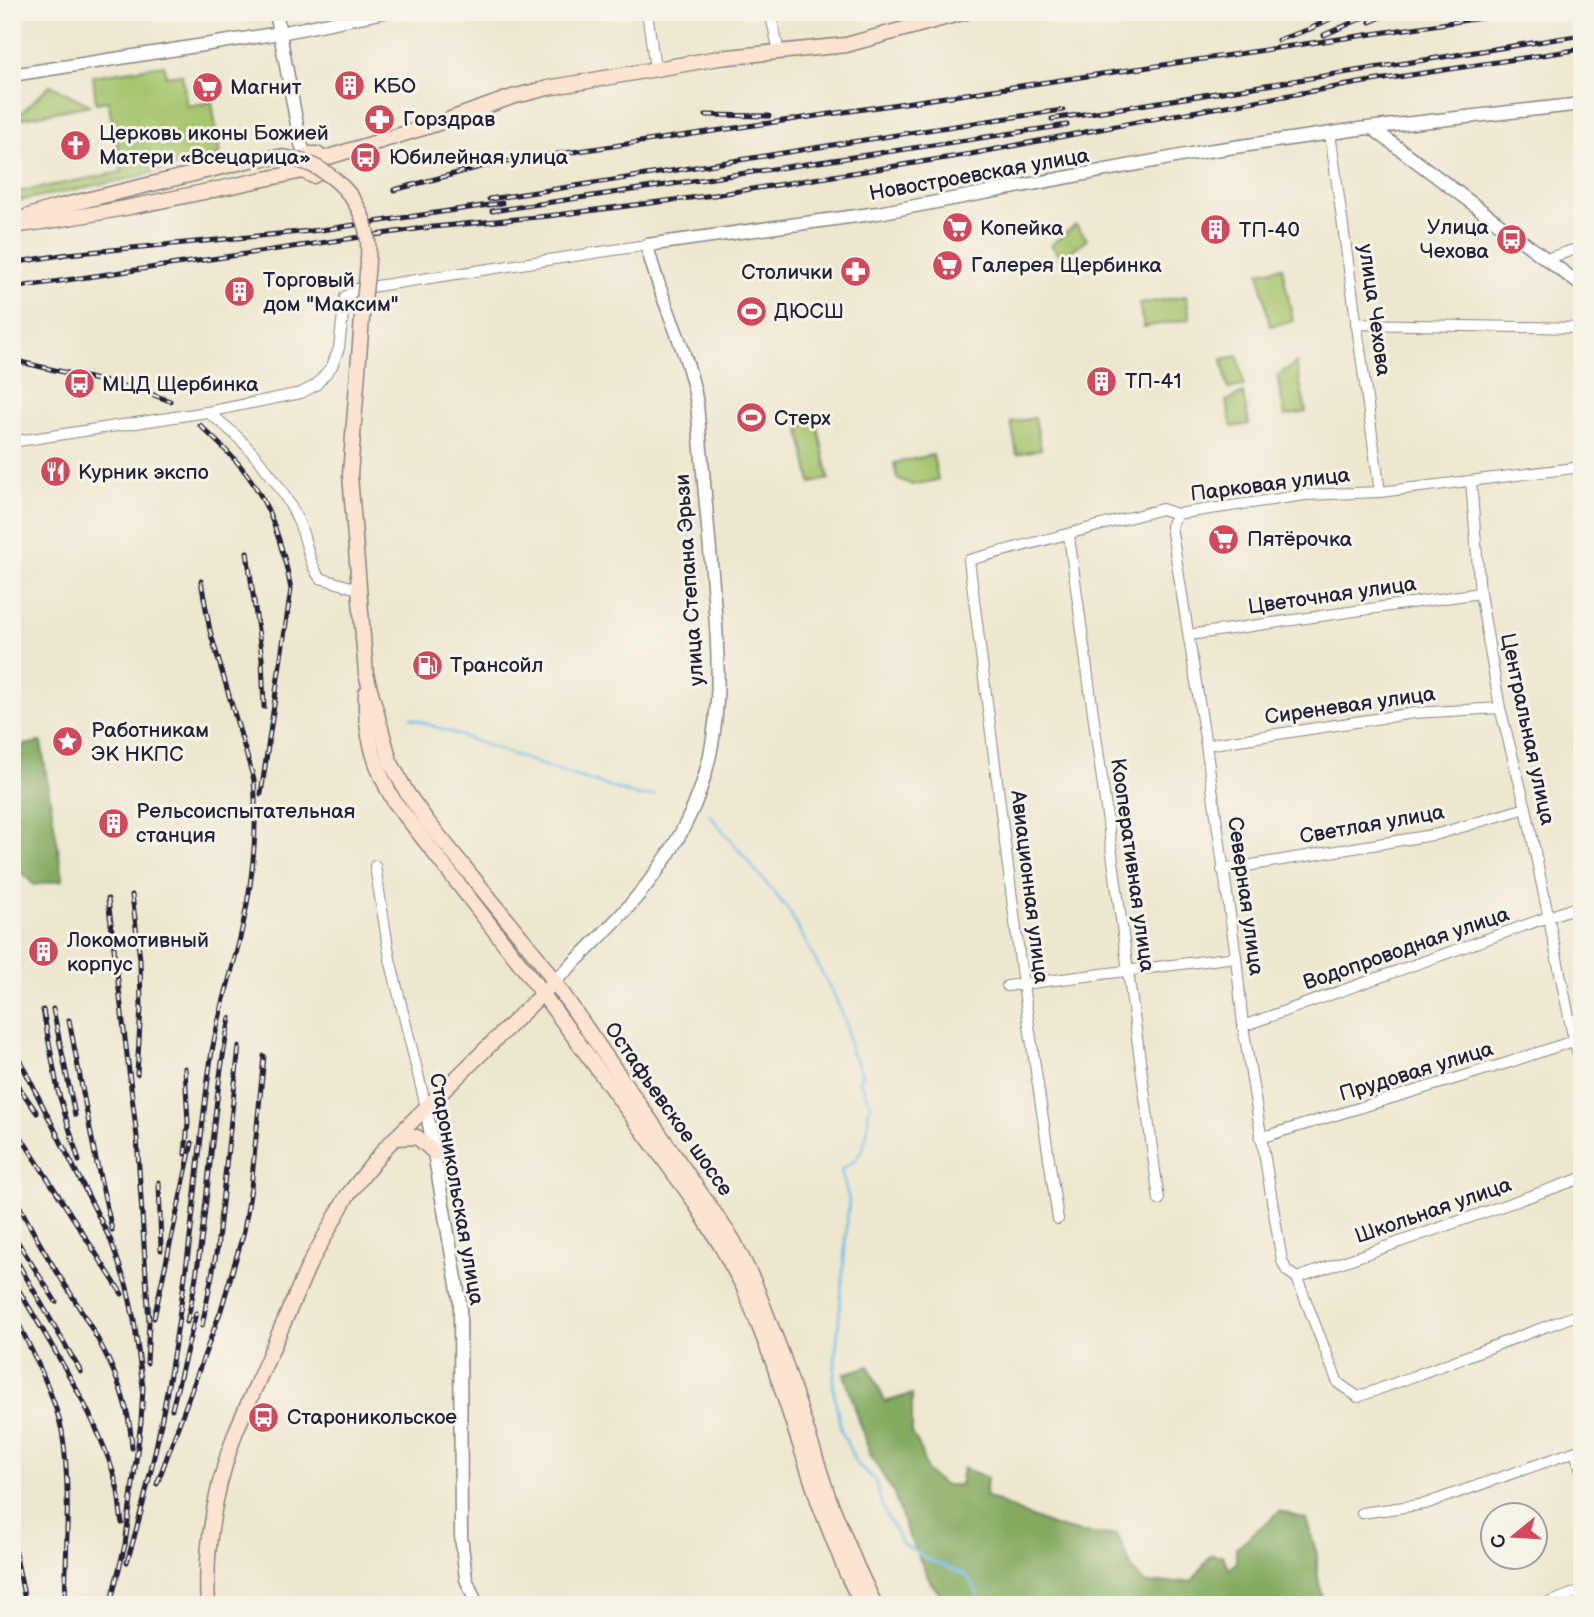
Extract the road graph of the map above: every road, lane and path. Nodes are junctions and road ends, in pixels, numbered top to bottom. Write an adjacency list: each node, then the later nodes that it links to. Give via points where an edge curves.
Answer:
1 (276, 12): 6 (street)
2 (384, 12): 6 (street)
3 (647, 12): 8 (street)
4 (770, 12): 7 (street)
5 (966, 12): 7 (main road, via 846,46)
6 (280, 33): 9 (street); 13 (street)
7 (779, 52): 8 (main road)
8 (655, 68): 14 (main road, via 512,97)
9 (12, 75)
10 (1582, 104): 11 (street, Новостроевская улица)
11 (1372, 128): 12 (street, Новостроевская улица); 19 (street)
12 (1330, 133): 17 (street, Новостроевская улица, via 1207,151 878,213); 21 (street, улица Чехова)
13 (305, 155): 14 (main road, via 314,153); 15 (main road, via 300,164)
14 (322, 159): 15 (main road, via 319,174 310,176)
15 (303, 171): 16 (main road, via 118,209)
16 (12, 224): 31 (main road, Остафьевское шоссе, bridge, via 53,208 255,159 280,157 312,164 337,180 355,202 368,252 350,475)
17 (647, 246): 23 (street, Новостроевская улица, via 351,292 342,308 339,348 332,366 316,385 286,398); 44 (street, улица Степана Эрьзи, via 690,370 697,404 718,652 716,727 699,792 676,843 627,910)
18 (1582, 247): 19 (street)
19 (1546, 260): 20 (street)
20 (1582, 286)
21 (1356, 324): 22 (street); 27 (street, улица Чехова)
22 (1582, 328)
23 (207, 412): 24 (street); 31 (street, via 251,452 286,499 320,578)
24 (12, 442)
25 (1582, 467): 26 (street, Парковая улица)
26 (1471, 481): 27 (street, Парковая улица); 32 (street, Центральная улица)
27 (1380, 492): 28 (street, Парковая улица, via 1305,495)
28 (1177, 514): 29 (street, Парковая улица, via 1162,509); 33 (street, Северная улица, via 1171,526)
29 (1069, 536): 30 (street, Парковая улица); 43 (street, Кооперативная улица)
30 (969, 560): 45 (street, Авиационная улица)
31 (358, 589): 34 (main road, Остафьевское шоссе)
32 (1480, 593): 33 (street, Цветочная улица); 35 (street, Центральная улица)
33 (1189, 635): 36 (street, Северная улица)
34 (366, 674): 44 (main road, Остафьевское шоссе, via 383,743 407,793); 47 (main road, Остафьевское шоссе, via 368,735 386,787)
35 (1500, 708): 36 (street, Сиреневая улица, via 1413,713); 37 (street, Центральная улица)
36 (1206, 745): 39 (street, Северная улица)
37 (1526, 808): 39 (street, Светлая улица, via 1438,834); 41 (street, Центральная улица)
38 (375, 866): 51 (street, Староникольская улица, via 390,959)
39 (1222, 870): 42 (street, Северная улица)
40 (1582, 905): 41 (street, Водопроводная улица)
41 (1549, 918): 48 (street, Водопроводная улица); 49 (street, Центральная улица)
42 (1236, 957): 43 (street); 48 (street, Северная улица)
43 (1128, 970): 45 (street); 56 (street, Кооперативная улица)
44 (555, 981): 47 (main road, улица Степана Эрьзи); 67 (main road, Остафьевское шоссе, via 733,1240 783,1357 829,1499)
45 (1023, 985): 46 (street); 57 (street, Авиационная улица)
46 (1007, 986)
47 (542, 994): 51 (main road, улица Степана Эрьзи); 66 (main road, Остафьевское шоссе, via 692,1198 744,1288 820,1506)
48 (1243, 1026): 53 (street, Северная улица)
49 (1578, 1039): 50 (street, Центральная улица); 53 (street, Прудовая улица)
50 (1582, 1066)
51 (426, 1107): 52 (main road, улица Степана Эрьзи); 54 (street, Староникольская улица)
52 (395, 1138): 54 (main road, via 416,1137); 64 (main road, улица Степана Эрьзи, via 347,1196 321,1241 236,1431 216,1488 208,1540)
53 (1260, 1138): 58 (street, Северная улица, via 1282,1261)
54 (435, 1153): 65 (street, Староникольская улица, via 460,1301 461,1536 466,1580)
55 (1582, 1178): 58 (street, Школьная улица)
56 (1159, 1200)
57 (1058, 1219)
58 (1297, 1278): 59 (street, Северная улица, via 1338,1383 1358,1397)
59 (1582, 1314)
60 (1578, 1451): 61 (street); 62 (street, via 1425,1504)
61 (1582, 1474)
62 (1362, 1513)
63 (1582, 1590): 68 (street)
64 (208, 1605)
65 (477, 1605)
66 (862, 1605)
67 (875, 1605)
68 (1543, 1605)

